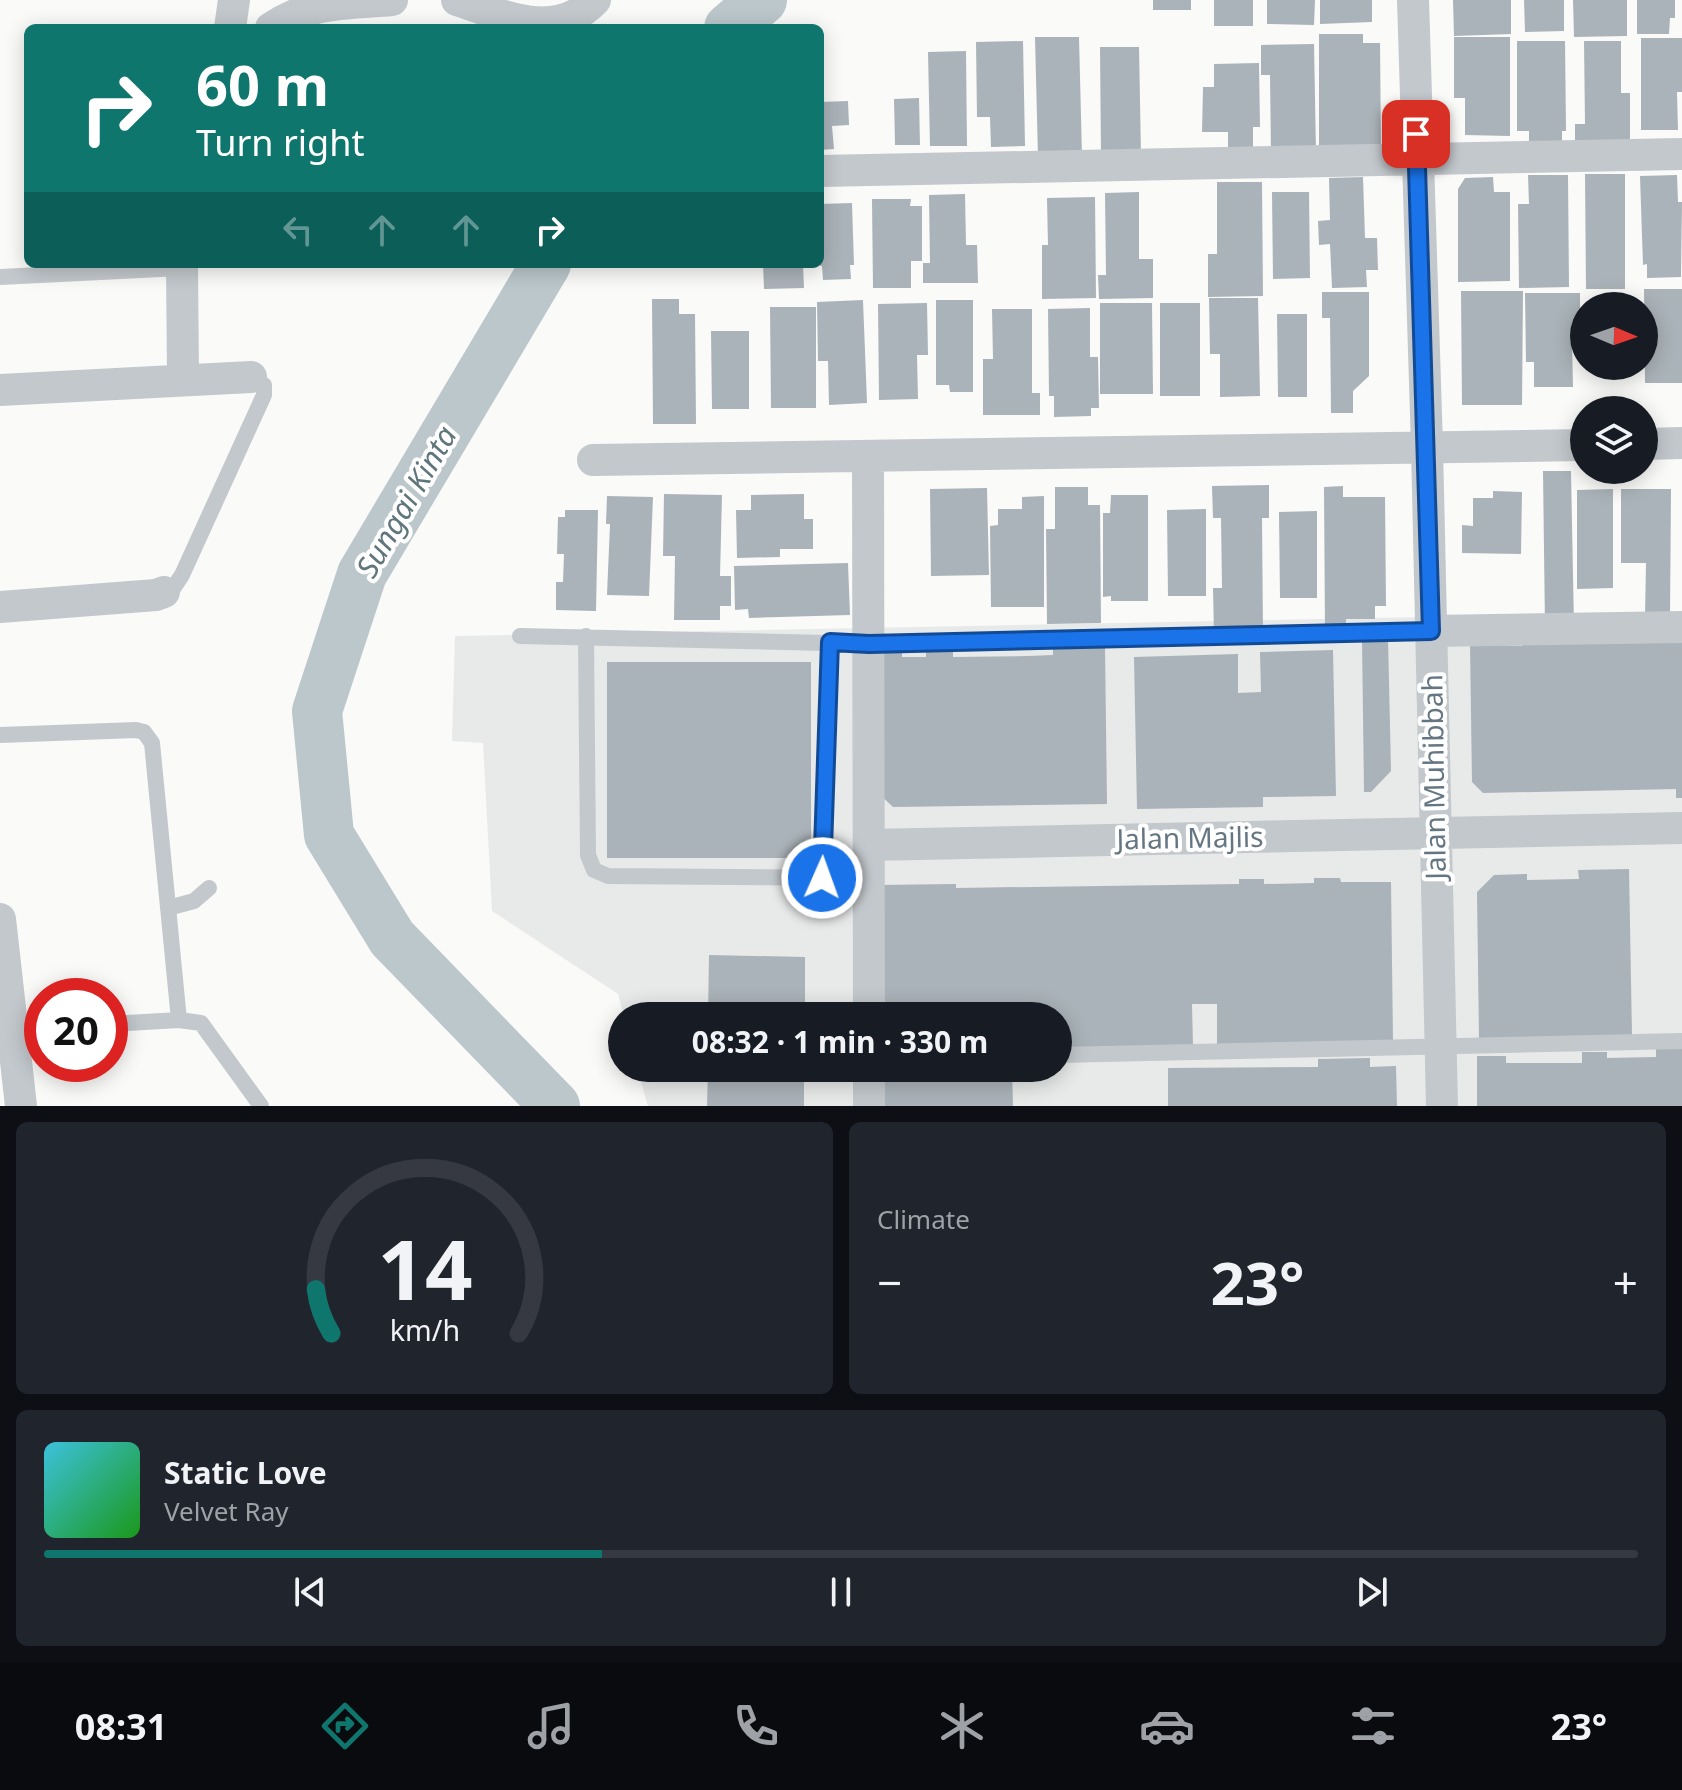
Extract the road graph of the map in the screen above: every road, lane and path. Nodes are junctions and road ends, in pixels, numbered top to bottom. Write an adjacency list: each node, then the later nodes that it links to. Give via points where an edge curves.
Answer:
1 (234, 0): 6 (street)
2 (392, 0): 7 (street, via 314,7)
3 (457, 0): 4 (street, via 529,22 568,19)
4 (595, 0)
5 (1413, 0): 9 (street, Jalan Muhibbah)
6 (231, 24)
7 (277, 24)
8 (1682, 154): 9 (street)
9 (1417, 161): 10 (street); 20 (street, Jalan Muhibbah)
10 (824, 171)
11 (149, 268): 13 (lane)
12 (182, 268): 15 (street)
13 (0, 277)
14 (251, 377): 15 (street); 23 (lane, via 264,385 264,395 182,575)
15 (183, 379): 16 (street)
16 (0, 390)
17 (1682, 443): 18 (street)
18 (1658, 444)
19 (1570, 445): 20 (street)
20 (1427, 447): 21 (street); 26 (street, Jalan Muhibbah)
21 (868, 456): 22 (street); 30 (street)
22 (593, 460)
23 (164, 592): 24 (street)
24 (0, 607)
25 (1682, 627): 26 (street)
26 (1431, 631): 30 (lane); 33 (street, Jalan Muhibbah)
27 (520, 636): 28 (lane)
28 (586, 636): 29 (lane); 35 (lane, via 588,855 594,870 608,876)
29 (830, 642): 30 (lane); 35 (lane)
30 (869, 644): 34 (street)
31 (0, 735): 38 (lane, via 136,730 149,738)
32 (1682, 828): 33 (street, Jalan Majlis)
33 (1435, 833): 34 (street, Jalan Majlis); 45 (street, Jalan Muhibbah)
34 (869, 845): 36 (street)
35 (822, 878): 36 (lane)
36 (869, 878): 40 (street)
37 (209, 888): 38 (lane, via 194,901)
38 (168, 908): 42 (lane)
39 (0, 919): 41 (street)
40 (869, 1002)
41 (24, 1016)
42 (179, 1020): 43 (lane); 50 (lane, via 207,1029)
43 (128, 1023)
44 (1682, 1041): 45 (lane)
45 (1440, 1047): 46 (lane); 52 (street, Jalan Muhibbah)
46 (1072, 1055)
47 (24, 1067): 49 (street)
48 (869, 1082): 51 (street)
49 (21, 1106)
50 (261, 1106)
51 (869, 1106)
52 (1442, 1106)

